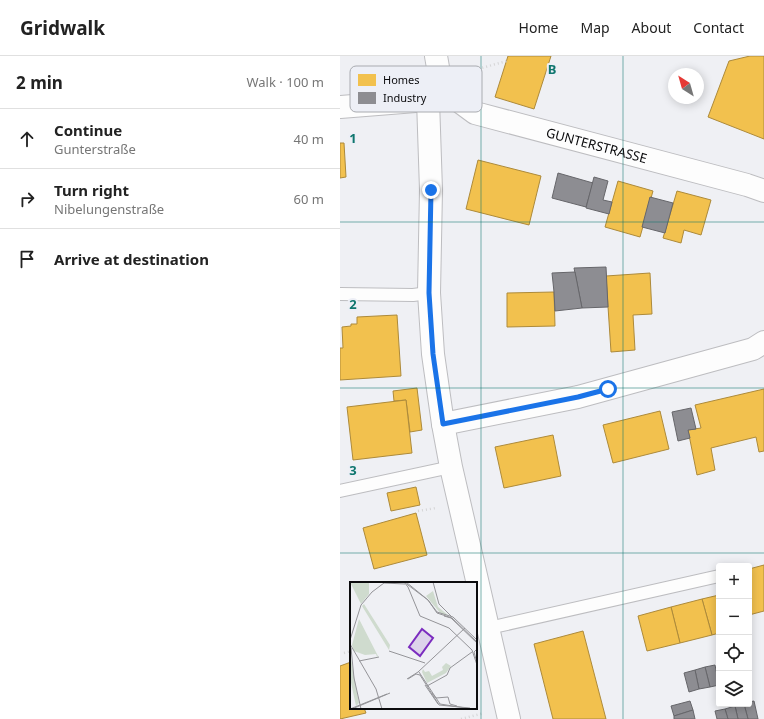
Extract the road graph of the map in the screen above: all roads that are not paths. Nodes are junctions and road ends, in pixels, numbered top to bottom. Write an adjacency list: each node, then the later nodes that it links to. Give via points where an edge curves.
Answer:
1 (436, 56): 2 (street)
2 (436, 66)
3 (350, 104): 4 (street)
4 (340, 106)
5 (434, 112): 8 (street)
6 (474, 112): 7 (street, GUNTERSTRASSE)
7 (764, 191)
8 (429, 293): 9 (lane); 11 (street, via 433,354)
9 (340, 294)
10 (764, 342): 11 (street, via 753,349 578,397)
11 (443, 424): 12 (street)
12 (451, 467): 13 (lane); 15 (street)
13 (340, 491)
14 (716, 577): 15 (lane)
15 (489, 628): 16 (street)
16 (509, 719)

